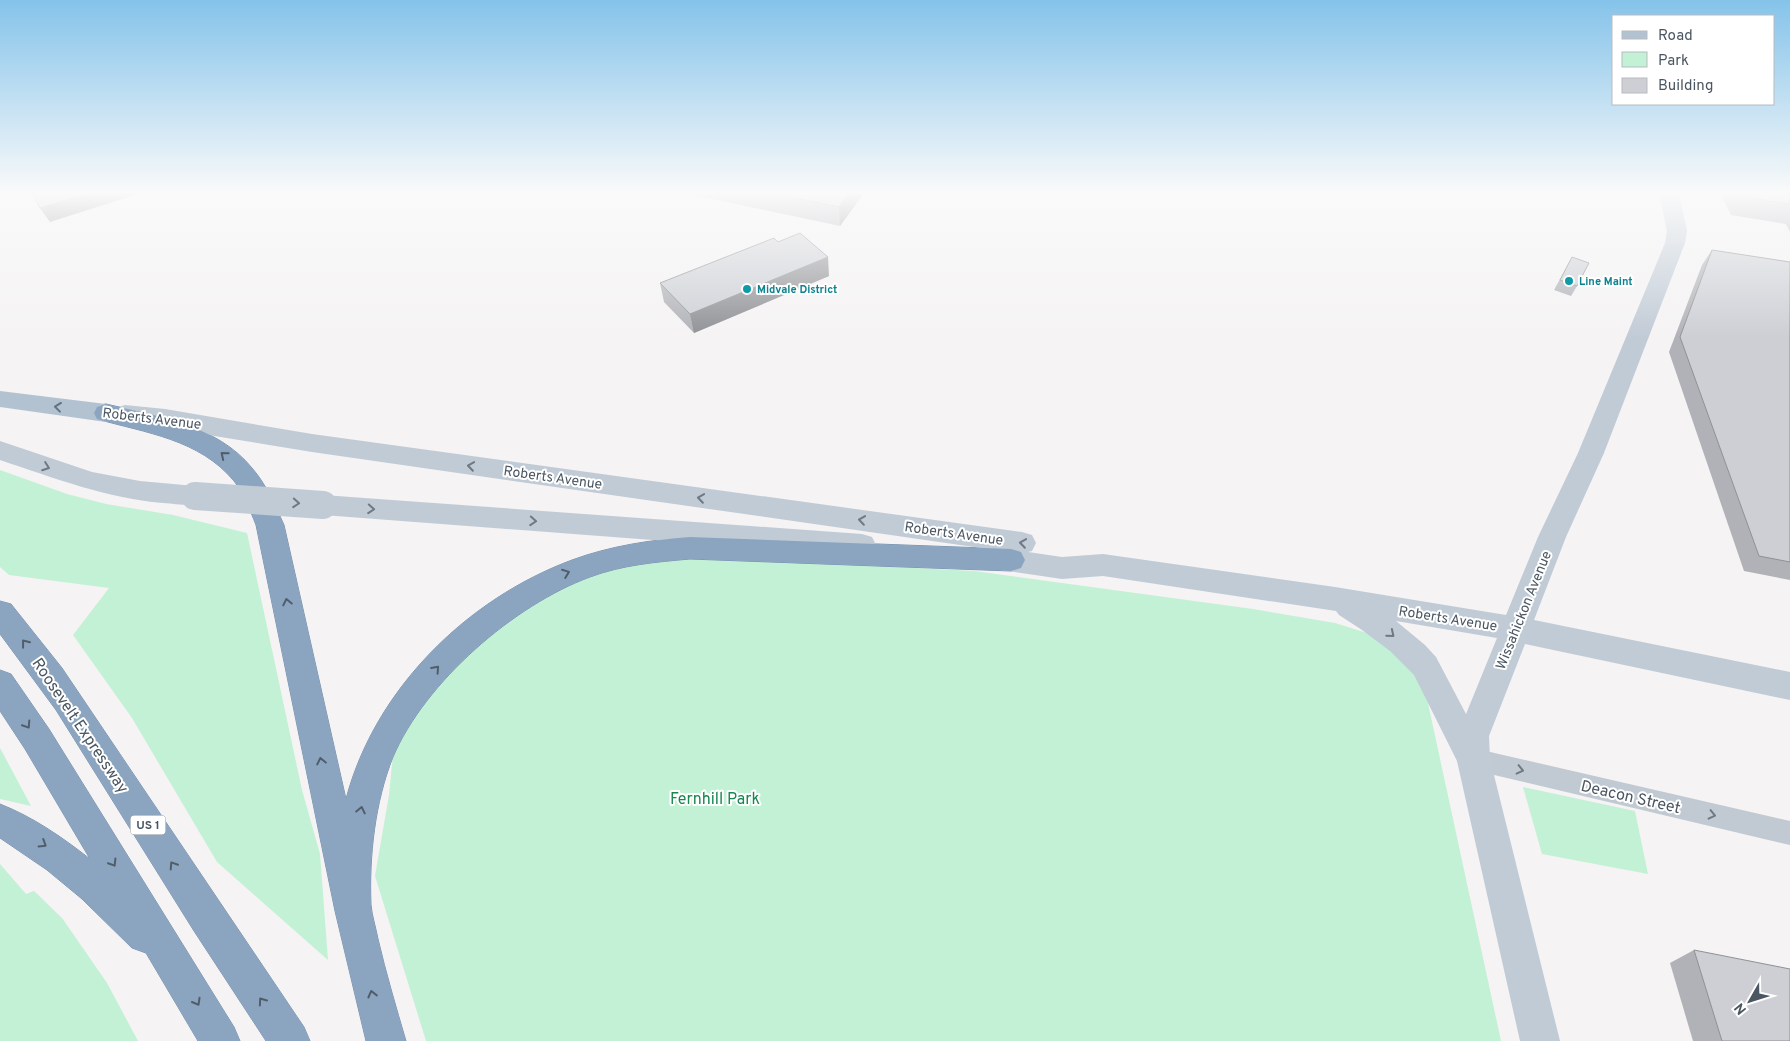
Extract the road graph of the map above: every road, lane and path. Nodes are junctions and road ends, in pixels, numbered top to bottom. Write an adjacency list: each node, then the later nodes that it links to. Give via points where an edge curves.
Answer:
1 (1675, 242): 9 (main road, Wissahickon Avenue, via 1591,453 1552,537)
2 (0, 399): 3 (main road, Roberts Avenue, one-way to 2)
3 (106, 413): 6 (main road, Roberts Avenue, one-way to 3, via 1064,549 312,444 165,418); 15 (highway, one-way to 3, via 264,508 245,476 216,449 176,430)
4 (0, 450): 5 (main road, Roberts Avenue, one-way to 5, bridge, via 90,481 140,491 912,548)
5 (1011, 560): 6 (main road, Roberts Avenue, via 1062,568); 15 (highway, one-way to 5, via 356,832 372,770 393,724 422,684 463,640 534,588 593,564 636,552 664,549)
6 (1103, 565): 7 (main road, Roberts Avenue)
7 (1335, 599): 9 (main road, Roberts Avenue); 12 (main road, one-way to 12, via 1386,629 1422,663 1436,680 1436,689)
8 (0, 613): 18 (highway, Roosevelt Expressway / US 1, one-way to 8, via 247,980 77,715 44,667)
9 (1515, 629): 11 (main road, Roberts Avenue); 12 (main road, Wissahickon Avenue, via 1476,728)
10 (0, 684): 16 (highway, one-way to 16)
11 (1790, 686)
12 (1472, 759): 14 (street, Deacon Street, one-way to 14); 20 (main road, Wissahickon Avenue)
13 (0, 820): 16 (highway, one-way to 16, via 50,849 96,887)
14 (1790, 833)
15 (353, 911): 19 (highway, one-way to 15)
16 (176, 966): 17 (highway, one-way to 17)
17 (220, 1041)
18 (290, 1041)
19 (386, 1041)
20 (1540, 1041)

